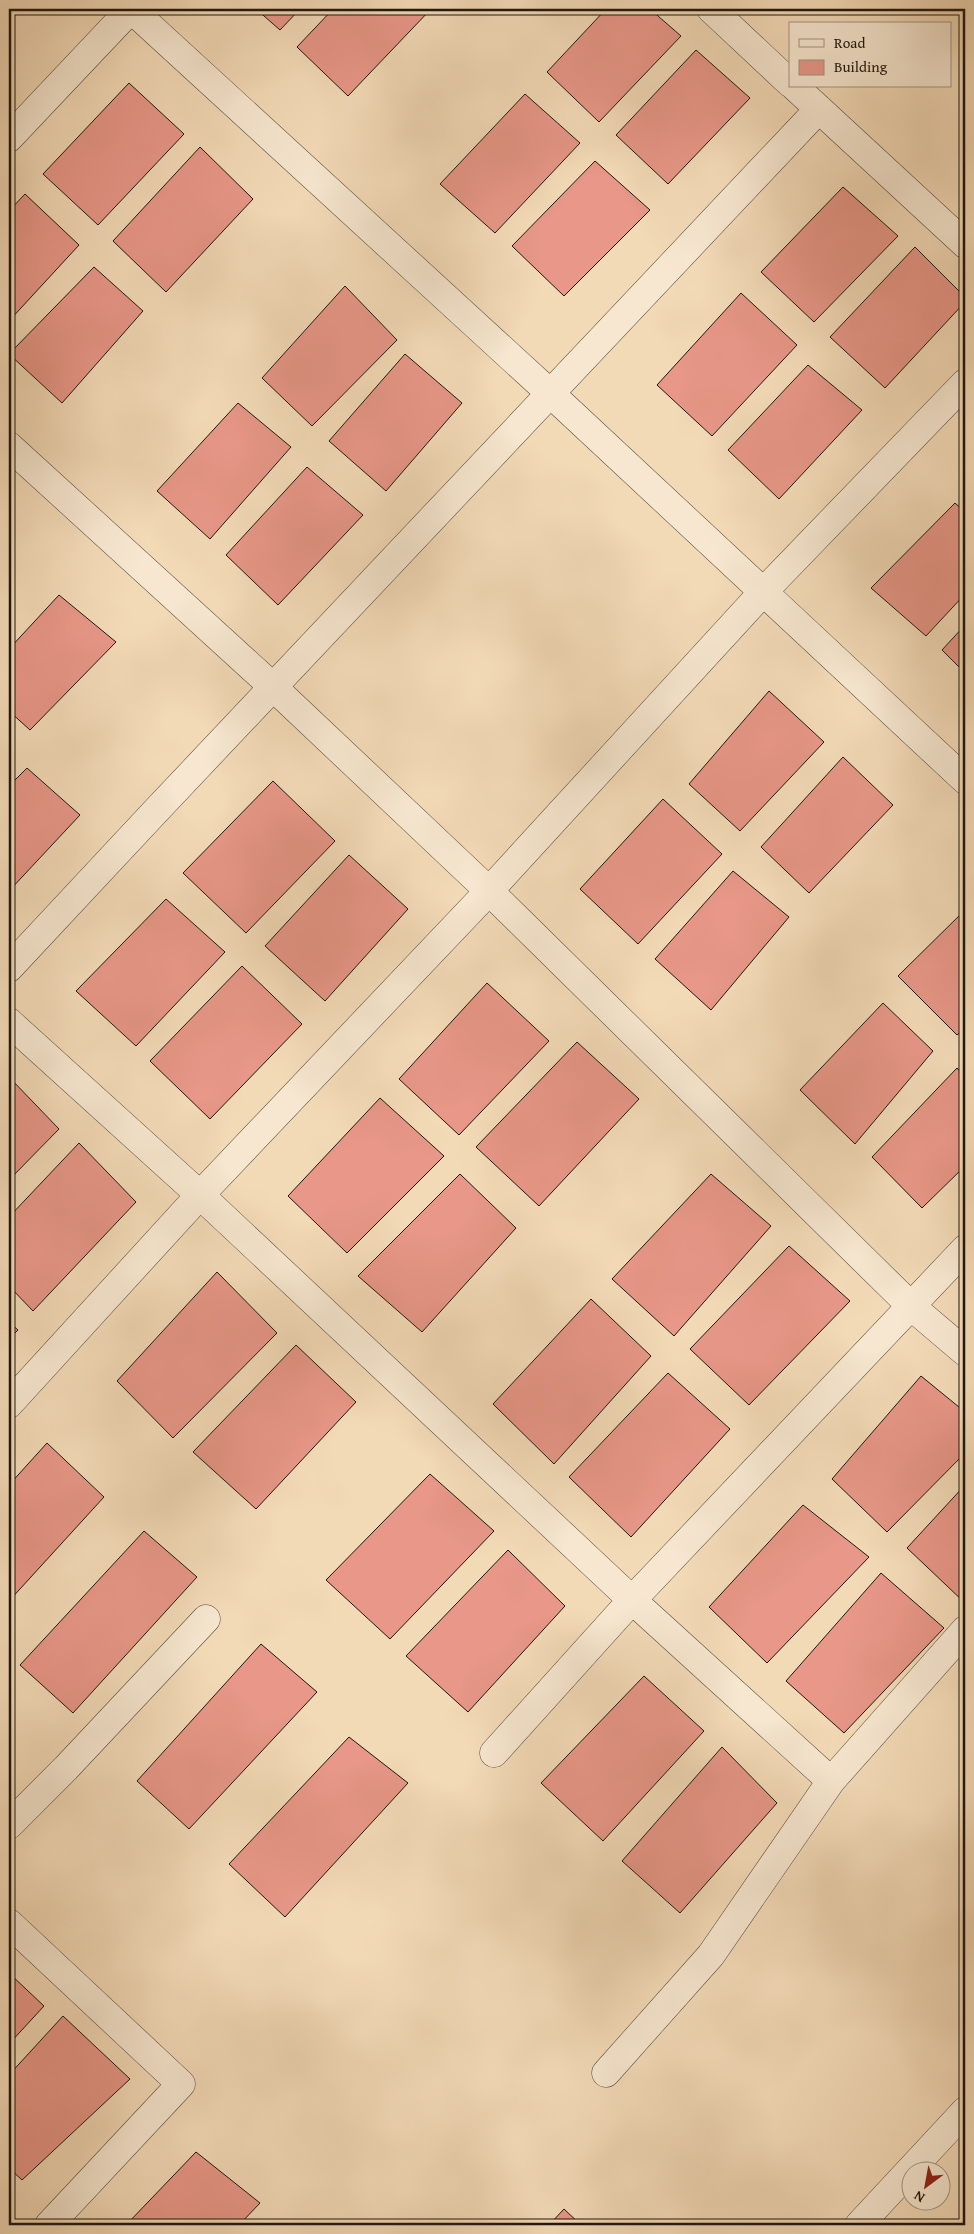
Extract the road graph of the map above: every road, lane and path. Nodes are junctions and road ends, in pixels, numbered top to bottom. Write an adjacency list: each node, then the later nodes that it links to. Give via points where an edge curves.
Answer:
1 (711, 9): 2 (street)
2 (789, 82)
3 (796, 88): 4 (street)
4 (818, 110): 6 (street); 8 (street)
5 (9, 138): 8 (street, via 131,10)
6 (965, 244)
7 (965, 384): 10 (street)
8 (551, 394): 10 (street); 11 (street)
9 (9, 446): 11 (street)
10 (764, 592): 12 (street); 13 (street)
11 (272, 686): 13 (street); 14 (street)
12 (965, 780)
13 (489, 891): 16 (street); 18 (street)
14 (9, 968)
15 (9, 1022): 16 (street)
16 (200, 1195): 20 (street); 21 (street)
17 (965, 1249): 18 (street)
18 (912, 1307): 19 (street); 21 (street)
19 (965, 1352)
20 (9, 1404)
21 (632, 1600): 24 (street); 25 (street)
22 (206, 1619): 26 (street)
23 (965, 1630): 25 (street)
24 (494, 1753)
25 (831, 1781): 28 (street, via 711,1955)
26 (9, 1825)
27 (9, 1923): 30 (street, via 182,2084)
28 (606, 2073)
29 (965, 2111): 31 (street)
30 (49, 2225)
31 (859, 2225)

